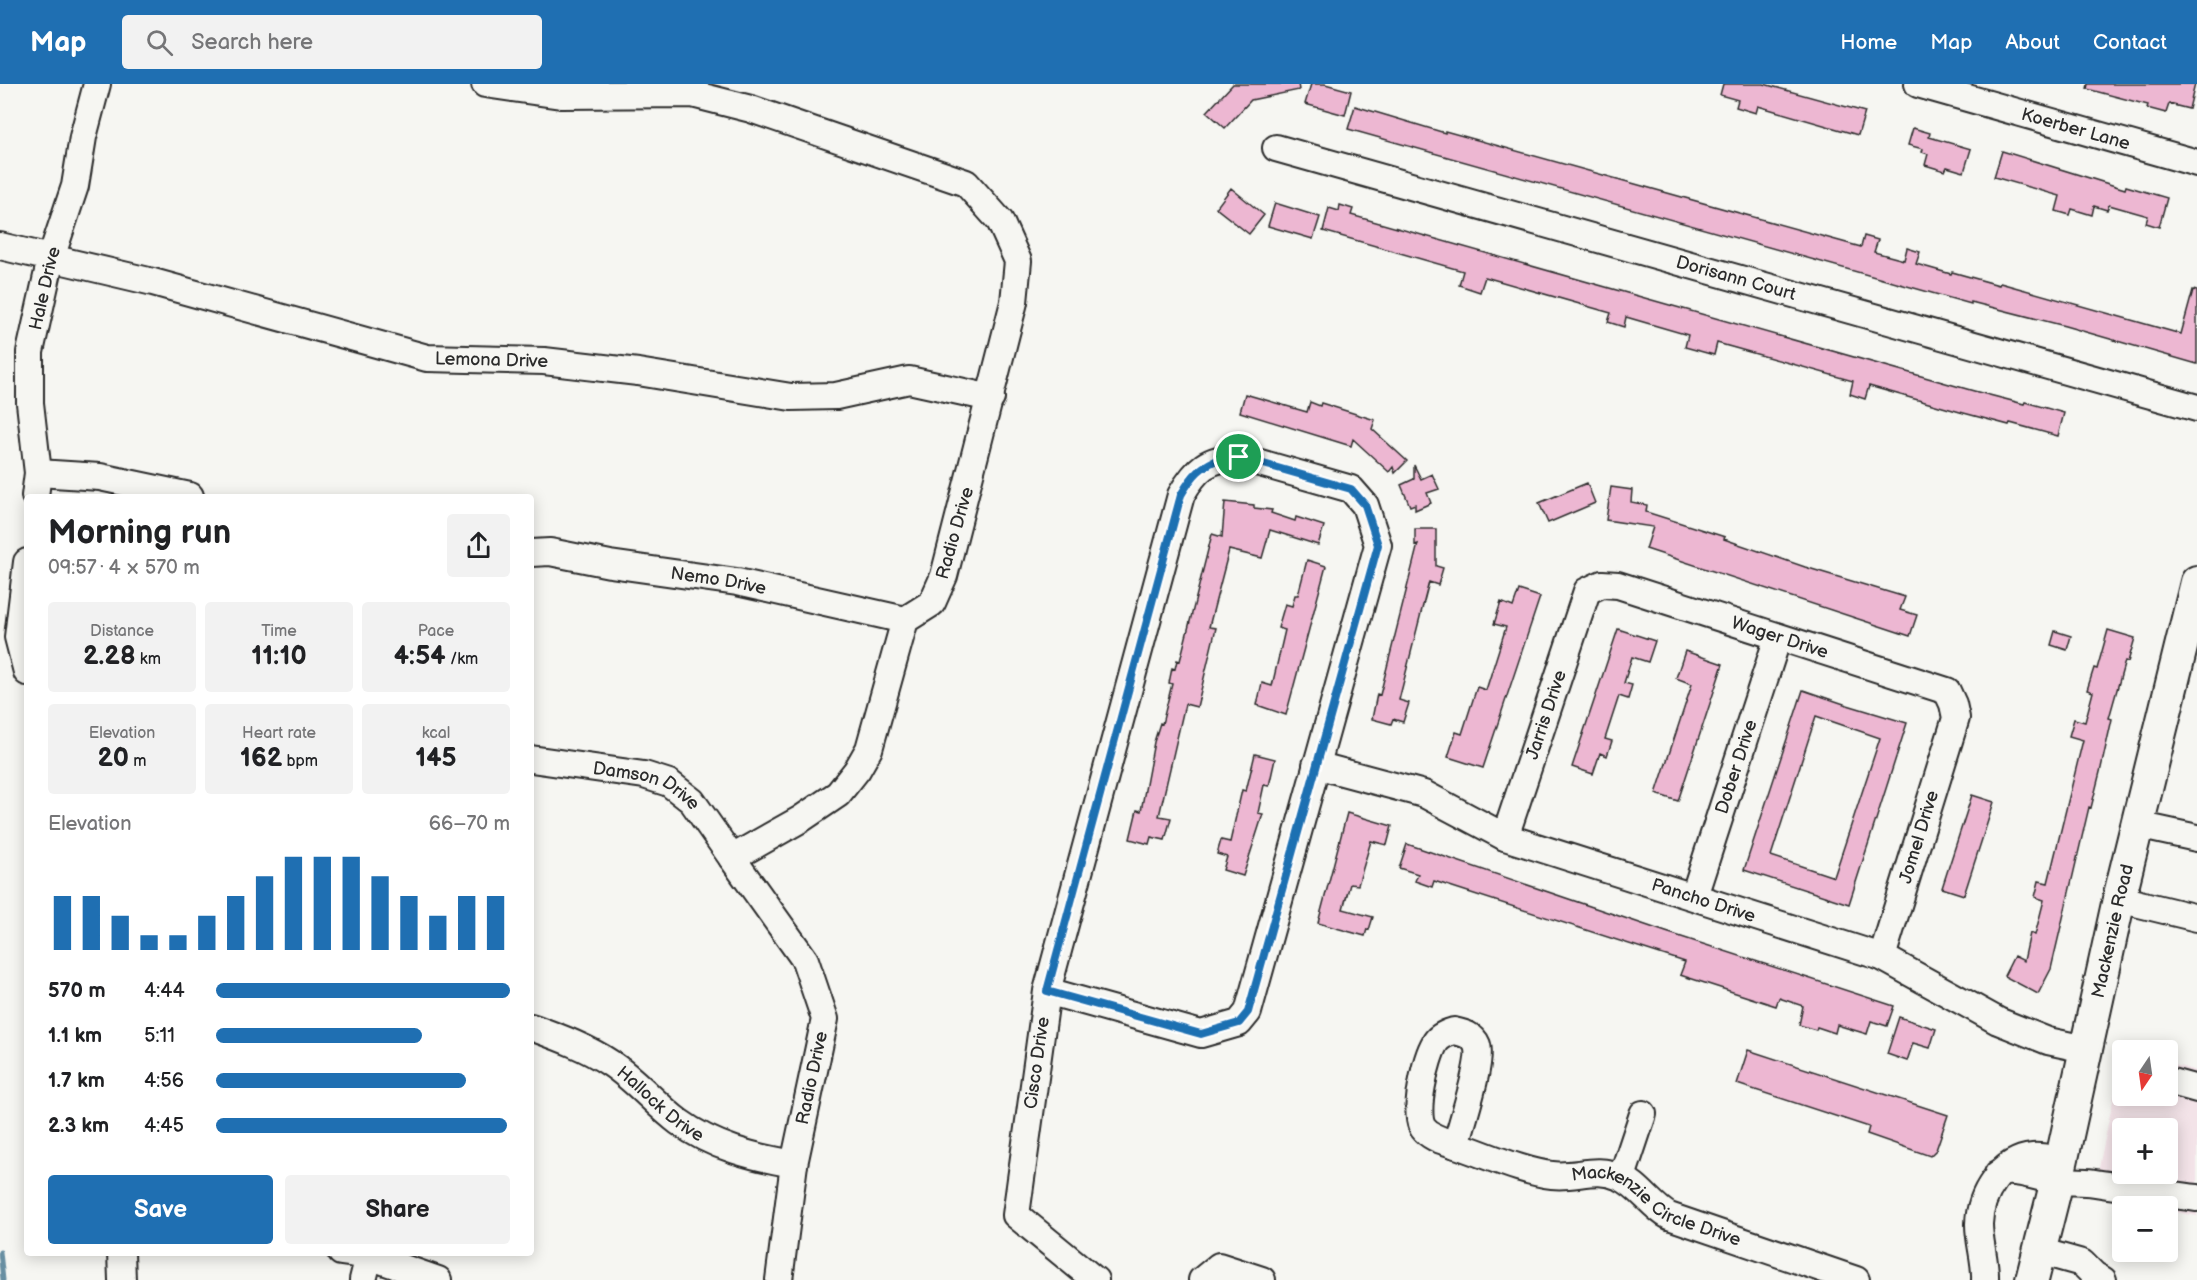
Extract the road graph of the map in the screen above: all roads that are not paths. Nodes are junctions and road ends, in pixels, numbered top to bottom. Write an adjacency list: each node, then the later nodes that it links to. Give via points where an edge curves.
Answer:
1 (97, 84): 7 (street, Hale Drive, via 75,186)
2 (485, 84): 8 (street, Radio Drive, via 561,95 692,94 751,109 966,183 1000,221 1018,261 1014,302)
3 (1918, 84): 5 (street, Koerber Lane)
4 (1276, 148): 9 (street, Dorisann Court)
5 (2197, 163)
6 (0, 246): 7 (street, Lemona Drive)
7 (51, 258): 8 (street, Lemona Drive, via 153,282 427,358 544,361 791,397 836,396 909,380); 10 (street, Hale Drive, via 30,352)
8 (991, 398): 16 (street, Radio Drive, via 944,576 932,603)
9 (2197, 408)
10 (37, 485): 11 (street, via 100,477)
11 (181, 494)
12 (534, 553): 16 (street, Nemo Drive, via 550,552 737,582)
13 (2197, 582): 17 (main road, Mackenzie Road)
14 (24, 587): 19 (street, via 18,637)
15 (1587, 591): 18 (street, Wager Drive, via 1602,584 1618,585); 24 (street, Jarris Drive)
16 (905, 620): 26 (street, via 869,749 857,770 838,794)
17 (2192, 626): 23 (main road, Mackenzie Road)
18 (1778, 637): 20 (street, Wager Drive, via 1947,692); 27 (street, Dober Drive)
19 (24, 660)
20 (1956, 718): 30 (street, Jomel Drive)
21 (534, 759): 26 (street, Damson Drive, via 644,775 669,783 692,801)
22 (1316, 765): 24 (street, Pancho Drive, via 1424,794); 31 (street, via 1248,1012 1239,1023 1201,1034); 31 (street, Cisco Drive, via 1378,545 1365,505 1351,489 1239,457 1224,457 1193,474 1181,495)
23 (2137, 825): 25 (street); 28 (main road, Mackenzie Road)
24 (1505, 837): 27 (street, Pancho Drive)
25 (2197, 838)
26 (732, 858): 38 (street, Radio Drive, via 805,960 825,1019)
27 (1694, 896): 30 (street, Pancho Drive)
28 (2119, 899): 29 (street); 33 (main road, Mackenzie Road)
29 (2197, 918)
30 (1882, 957): 33 (street, Pancho Drive, via 1998,1021 2040,1038)
31 (1047, 991): 49 (street, Cisco Drive, via 1016,1215)
32 (534, 1028): 38 (street, Hallock Drive, via 610,1063 698,1134 743,1153)
33 (2085, 1049): 39 (main road, Mackenzie Road)
34 (2178, 1084): 35 (street)
35 (2197, 1089)
36 (1643, 1114): 40 (street)
37 (1455, 1145): 40 (street, Mackenzie Circle Drive, via 1551,1175 1594,1171)
38 (794, 1164): 48 (street, Radio Drive)
39 (2059, 1171): 41 (street, via 2092,1182); 44 (main road, Mackenzie Road); 53 (street, via 2005,1172 1992,1182 1979,1226)
40 (1622, 1178): 52 (street, Mackenzie Circle Drive, via 1670,1216)
41 (2197, 1198)
42 (121, 1256): 46 (street)
43 (347, 1256): 45 (street)
44 (2036, 1266): 54 (street, via 2082,1263)
45 (366, 1268): 47 (street)
46 (122, 1280)
47 (438, 1280)
48 (779, 1280)
49 (1095, 1280)
50 (1202, 1280): 51 (street, via 1219,1266)
51 (1262, 1280)
52 (1856, 1280)
53 (1985, 1280)
54 (2103, 1280)

